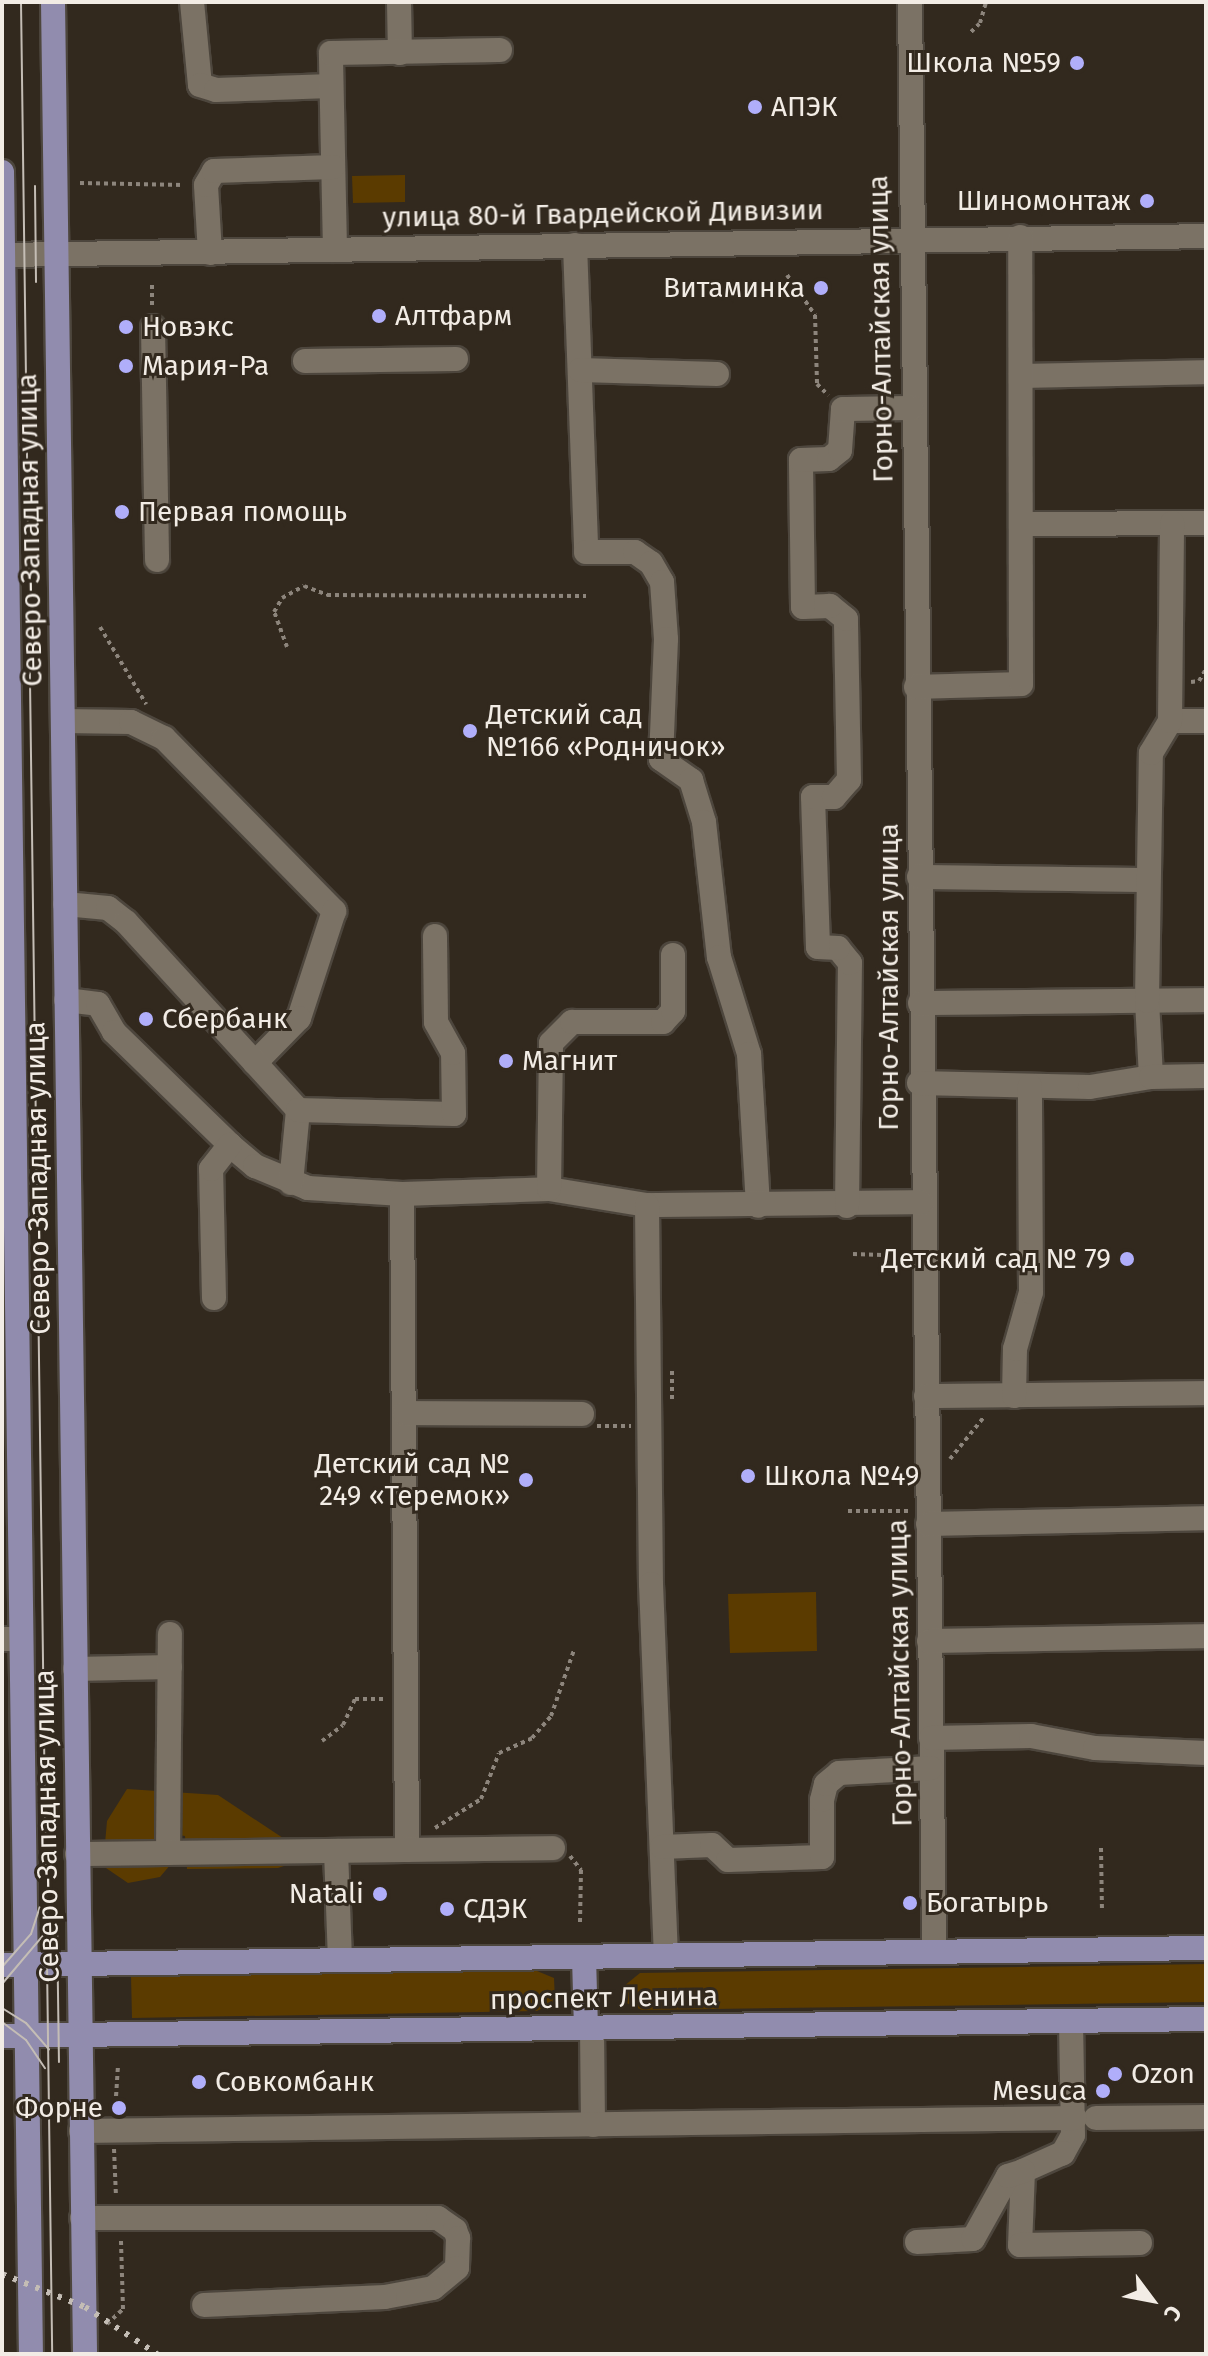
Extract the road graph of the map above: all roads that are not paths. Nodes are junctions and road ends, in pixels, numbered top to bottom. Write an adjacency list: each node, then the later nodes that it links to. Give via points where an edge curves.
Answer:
1 (53, 2): 17 (main road, Северо-Западная улица)
2 (192, 2): 7 (street, via 200,85 216,90)
3 (399, 2): 6 (street)
4 (910, 2): 11 (street, Горно-Алтайская улица)
5 (500, 50): 6 (street)
6 (400, 53): 7 (street, via 331,53)
7 (331, 86): 8 (street)
8 (333, 167): 14 (street); 15 (street, via 214,171 206,185)
9 (2, 172): 16 (main road, Северо-Западная улица)
10 (1206, 236): 12 (street, улица 80-й Гвардейской Дивизии)
11 (909, 237): 12 (street, улица 80-й Гвардейской Дивизии); 13 (street, улица 80-й Гвардейской Дивизии); 25 (street, Горно-Алтайская улица)
12 (1020, 237): 24 (street)
13 (575, 245): 14 (street, улица 80-й Гвардейской Дивизии); 21 (street)
14 (335, 250): 15 (street, улица 80-й Гвардейской Дивизии)
15 (210, 253): 17 (street, улица 80-й Гвардейской Дивизии)
16 (2, 256): 17 (street, улица 80-й Гвардейской Дивизии); 67 (main road, Северо-Западная улица)
17 (56, 257): 31 (main road, Северо-Западная улица)
18 (153, 327): 29 (street)
19 (456, 359): 20 (street)
20 (305, 361)
21 (580, 370): 23 (street); 55 (street, via 586,552 635,552 651,563 662,582 666,639 661,759 691,780 704,822 725,987 743,1023 749,1054)
22 (1206, 372): 24 (street)
23 (717, 374)
24 (1021, 376): 28 (street)
25 (912, 408): 30 (street, Горно-Алтайская улица); 56 (street, via 843,409 840,450 829,459 801,460 803,607 830,606 846,619 849,780 834,797 813,797 818,947 838,948 850,963)
26 (1172, 523): 27 (street); 28 (street); 32 (street)
27 (1206, 523)
28 (1022, 524): 30 (street, via 1021,684)
29 (157, 560)
30 (916, 687): 34 (street, Горно-Алтайская улица)
31 (63, 721): 36 (main road, Северо-Западная улица); 43 (street, via 131,722 164,738 334,911 299,1018)
32 (1170, 721): 33 (street); 35 (street, via 1151,753)
33 (1206, 721)
34 (919, 877): 35 (street); 42 (street, Горно-Алтайская улица)
35 (1147, 880): 41 (street)
36 (65, 904): 39 (main road, Северо-Западная улица); 43 (street, via 108,908 126,922)
37 (435, 936): 48 (street, via 436,1022 453,1053 454,1114)
38 (673, 955): 51 (street, via 673,1011 663,1022 572,1022 551,1043)
39 (66, 1000): 49 (street, via 98,1004 114,1032); 70 (main road, Северо-Западная улица)
40 (1206, 1000): 41 (street)
41 (1147, 1001): 42 (street); 45 (street)
42 (920, 1003): 46 (street, Горно-Алтайская улица)
43 (255, 1063): 48 (street)
44 (1206, 1076): 45 (street)
45 (1151, 1077): 47 (street, via 1090,1087)
46 (919, 1083): 47 (street); 53 (street, Горно-Алтайская улица)
47 (1030, 1086): 60 (street, via 1031,1292)
48 (298, 1110): 50 (street)
49 (230, 1145): 50 (street, via 255,1166); 57 (street, via 211,1169)
50 (291, 1183): 52 (street, via 332,1192)
51 (549, 1189): 52 (street); 54 (street)
52 (402, 1194): 61 (street)
53 (921, 1202): 56 (street); 59 (street, Горно-Алтайская улица)
54 (647, 1205): 55 (street); 74 (street)
55 (758, 1206): 56 (street)
56 (847, 1206)
57 (214, 1298)
58 (1206, 1393): 60 (street)
59 (926, 1396): 60 (street); 64 (street, Горно-Алтайская улица)
60 (1008, 1396)
61 (405, 1413): 62 (street); 76 (street)
62 (582, 1414)
63 (1206, 1518): 64 (street)
64 (928, 1524): 68 (street, Горно-Алтайская улица)
65 (170, 1634): 69 (street)
66 (1206, 1636): 68 (street)
67 (12, 1639): 86 (main road, Северо-Западная улица)
68 (929, 1641): 71 (street, Горно-Алтайская улица)
69 (170, 1667): 70 (street); 78 (street)
70 (75, 1669): 79 (main road, Северо-Западная улица)
71 (931, 1738): 72 (street, via 1031,1736 1095,1748); 73 (street, Горно-Алтайская улица)
72 (1206, 1753)
73 (931, 1768): 74 (street, via 839,1773 826,1784 822,1800 822,1857 728,1860 712,1845); 81 (street, Горно-Алтайская улица)
74 (662, 1847): 82 (street)
75 (553, 1848): 76 (street)
76 (407, 1850): 77 (street)
77 (336, 1851): 78 (street); 84 (street)
78 (168, 1853): 79 (street)
79 (77, 1854): 85 (main road, Северо-Западная улица)
80 (1206, 1948): 81 (main road, проспект Ленина)
81 (934, 1952): 82 (main road, проспект Ленина)
82 (666, 1956): 83 (main road, проспект Ленина)
83 (584, 1957): 84 (main road, проспект Ленина); 89 (main road)
84 (340, 1960): 85 (main road, проспект Ленина)
85 (78, 1964): 86 (main road, проспект Ленина); 90 (main road, Северо-Западная улица)
86 (13, 1965): 91 (main road, Северо-Западная улица)
87 (1206, 2019): 88 (main road, проспект Ленина)
88 (1071, 2021): 89 (main road, проспект Ленина); 93 (street)
89 (589, 2028): 90 (main road, проспект Ленина); 94 (street)
90 (79, 2035): 91 (main road, проспект Ленина); 95 (main road, Северо-Западная улица)
91 (14, 2036): 101 (main road, Северо-Западная улица)
92 (1206, 2117): 93 (street)
93 (1086, 2118): 94 (street); 96 (street, via 1063,2153)
94 (593, 2125): 95 (street)
95 (81, 2131): 97 (main road, Северо-Западная улица)
96 (1023, 2171): 98 (street, via 1008,2176 973,2239); 99 (street, via 1020,2245)
97 (82, 2218): 100 (street, via 438,2218 458,2238 457,2268 433,2288 385,2297); 102 (main road, Северо-Западная улица)
98 (917, 2242)
99 (1140, 2243)
100 (204, 2305)
101 (31, 2354)
102 (85, 2354)

